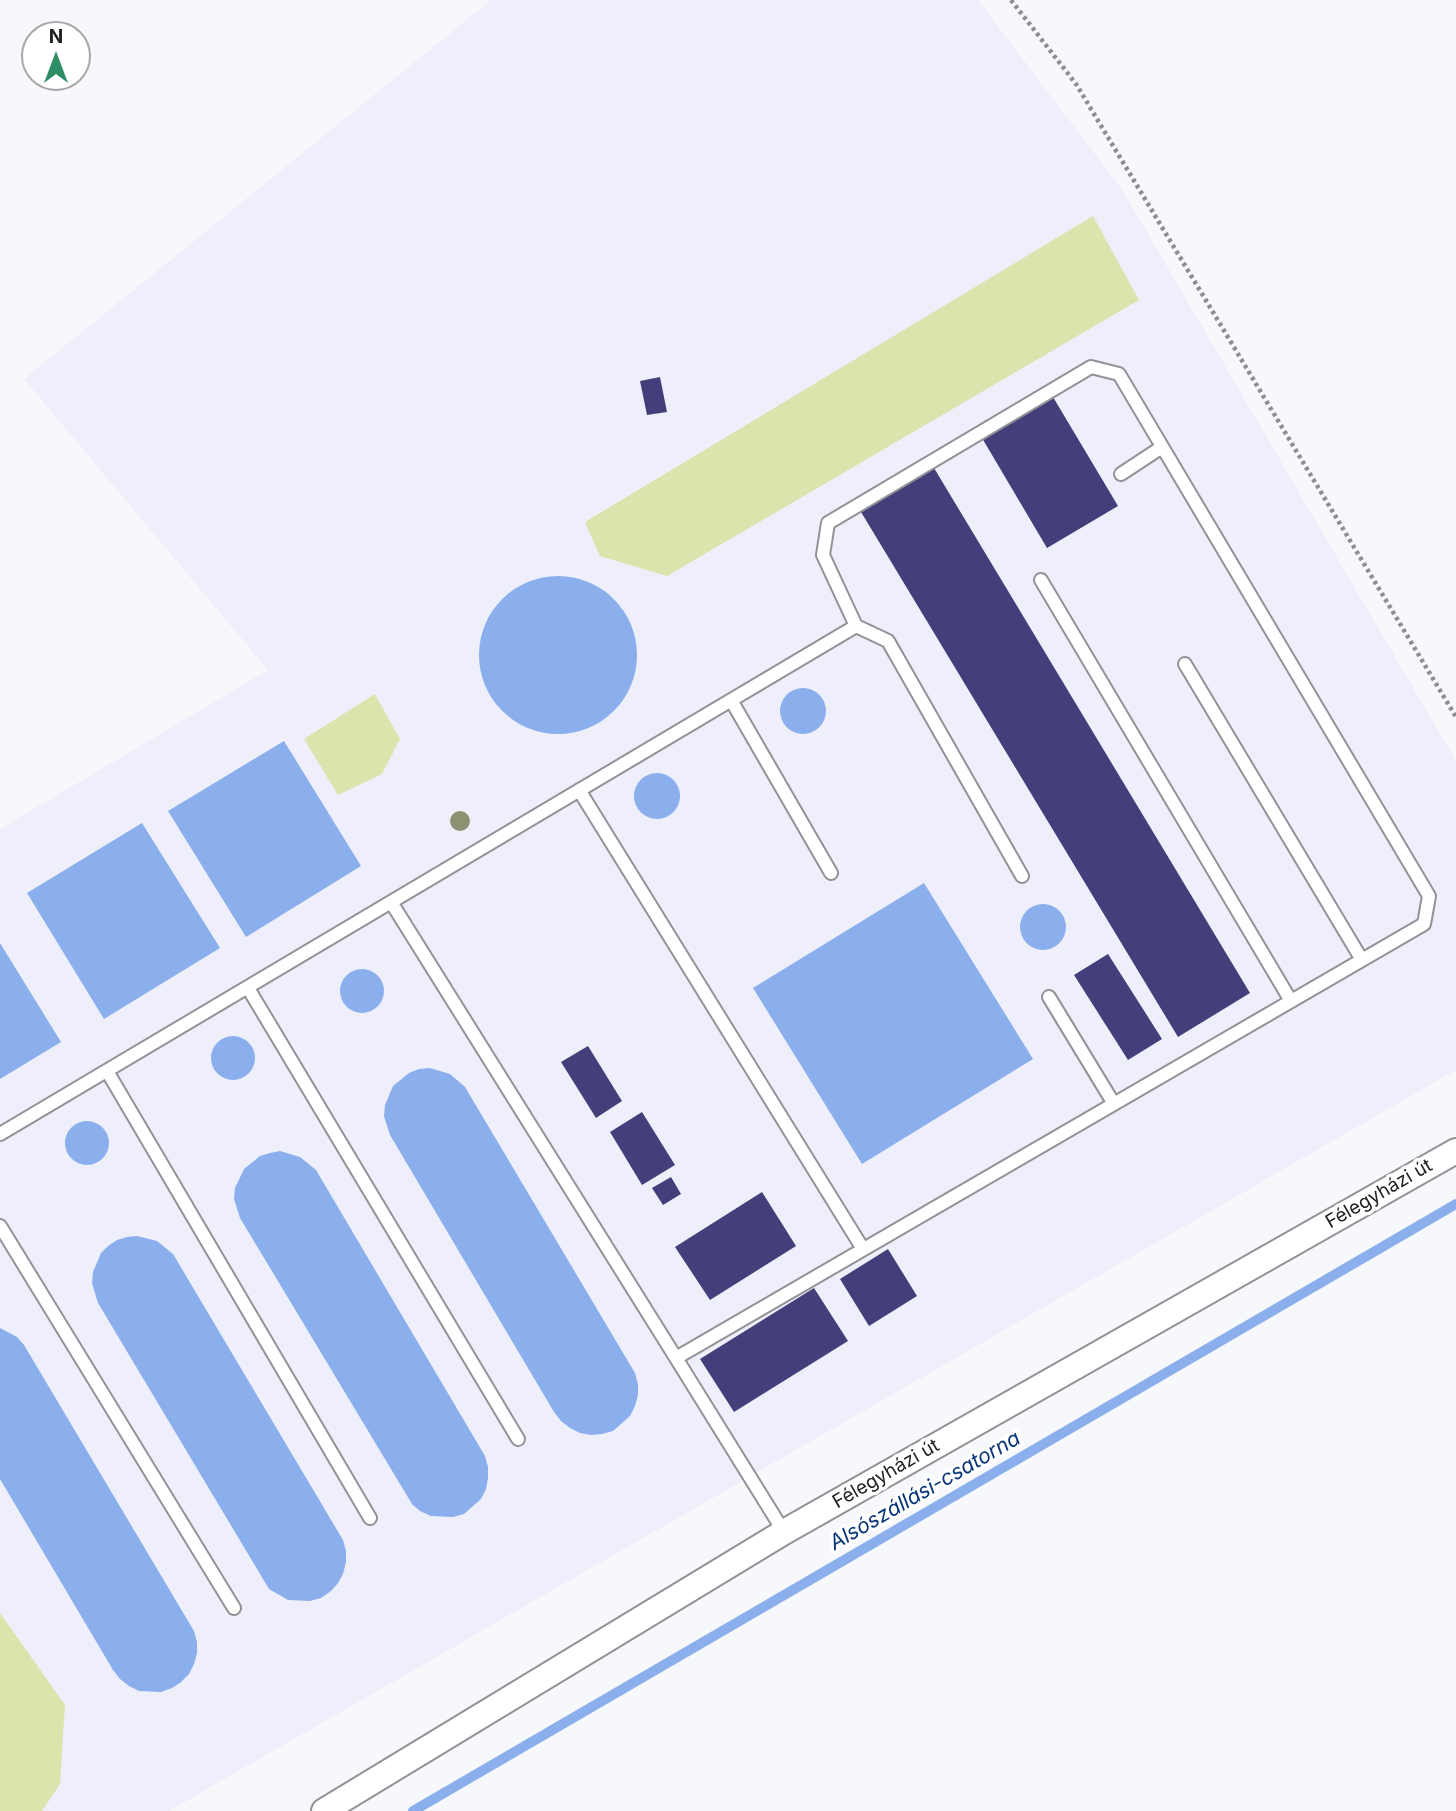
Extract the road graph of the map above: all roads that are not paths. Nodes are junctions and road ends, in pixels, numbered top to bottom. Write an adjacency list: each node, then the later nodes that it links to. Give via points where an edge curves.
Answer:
1 (1162, 447): 2 (lane); 4 (lane, via 1119,374 1091,367 828,523 823,555); 11 (lane, via 1429,896 1424,924)
2 (1121, 474)
3 (1041, 580): 14 (lane)
4 (856, 626): 6 (lane); 9 (lane, via 888,641)
5 (1185, 664): 11 (lane)
6 (731, 700): 7 (lane); 8 (lane)
7 (579, 790): 10 (lane); 20 (lane)
8 (831, 873)
9 (1023, 876)
10 (391, 902): 12 (lane); 21 (lane)
11 (1362, 960): 14 (lane)
12 (248, 988): 15 (lane); 22 (lane)
13 (1049, 997): 16 (lane)
14 (1291, 1001): 16 (lane)
15 (107, 1071): 17 (lane); 23 (lane)
16 (1114, 1104): 20 (lane)
17 (0, 1135)
18 (1456, 1151): 24 (street, Félegyházi út)
19 (0, 1226): 25 (lane)
20 (863, 1250): 21 (lane)
21 (676, 1358): 24 (lane)
22 (518, 1438)
23 (370, 1518)
24 (784, 1532): 26 (street, Félegyházi út)
25 (234, 1608)
26 (324, 1811)

